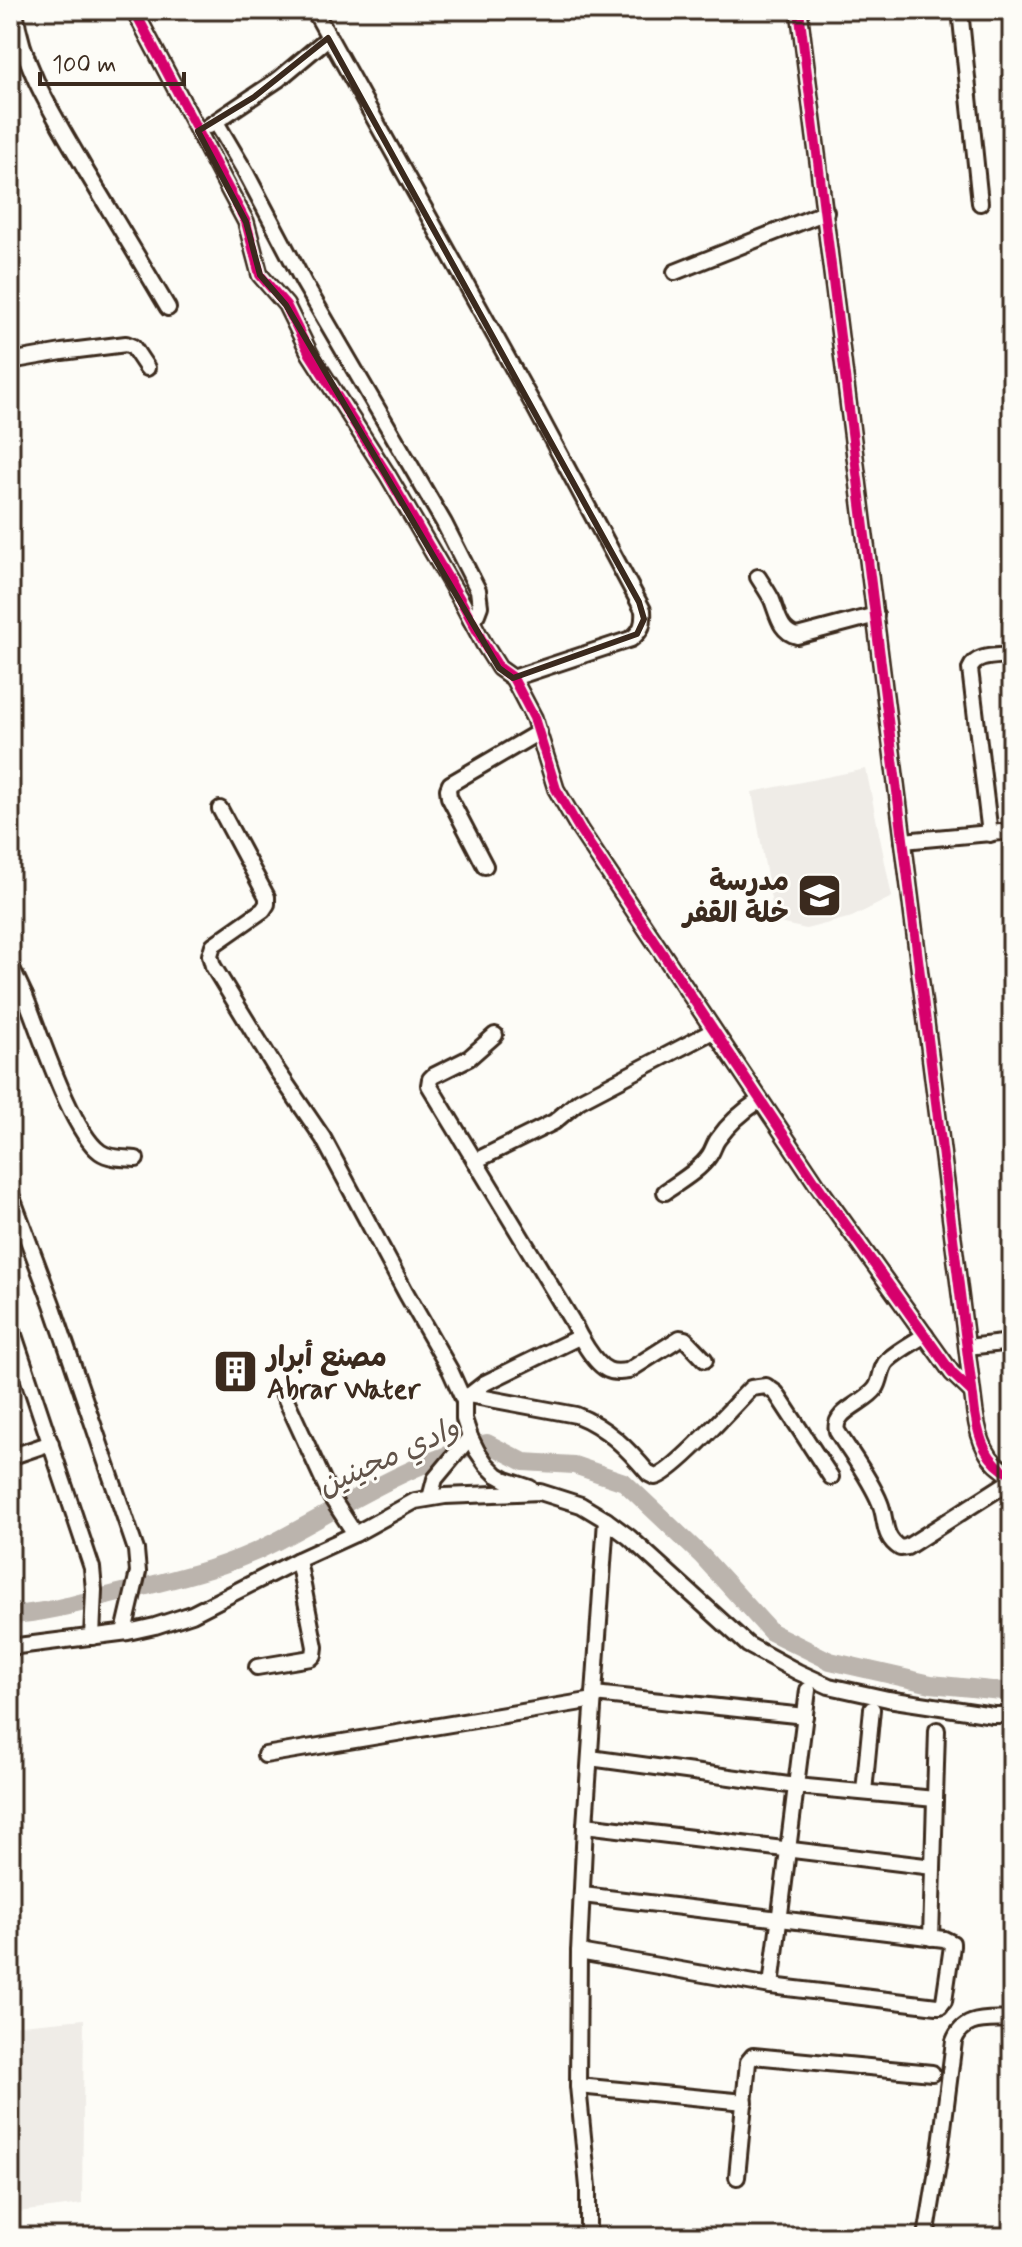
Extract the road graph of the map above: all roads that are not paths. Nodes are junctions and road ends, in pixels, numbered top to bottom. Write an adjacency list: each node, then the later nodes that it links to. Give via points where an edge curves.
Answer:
1 (13, 10): 12 (street, via 41,93)
2 (134, 10): 8 (street)
3 (314, 10): 6 (street)
4 (799, 10): 10 (street)
5 (960, 10): 9 (street)
6 (328, 38): 7 (street); 19 (street, via 643,610 642,628 631,639)
7 (216, 122): 8 (street); 17 (street, via 444,523 478,590 480,606)
8 (198, 131): 17 (street, via 246,222 260,275 286,305 310,354)
9 (980, 203)
10 (826, 212): 11 (street); 16 (street)
11 (675, 272)
12 (168, 308)
13 (10, 361): 14 (street, via 126,344)
14 (147, 368)
15 (758, 577): 16 (street, via 782,626 792,635)
16 (876, 615): 24 (street)
17 (471, 620): 19 (street, via 499,668)
18 (1012, 655): 23 (street, via 979,658 970,669)
19 (513, 678): 20 (street)
20 (539, 732): 25 (street, via 450,784 449,797); 29 (street, via 556,789)
21 (220, 809): 45 (street, via 267,904 213,945 213,966 323,1138)
22 (1012, 831): 23 (street)
23 (990, 834): 24 (street)
24 (903, 841): 40 (street)
25 (485, 866)
26 (10, 964): 27 (street)
27 (25, 996): 28 (street); 32 (street, via 82,1133 102,1154)
28 (10, 1004)
29 (713, 1031): 31 (street); 33 (street)
30 (495, 1035): 33 (street, via 469,1058 430,1079 429,1085)
31 (760, 1100): 35 (street, via 733,1120 701,1165); 37 (street)
32 (136, 1159)
33 (475, 1161): 38 (street)
34 (10, 1192): 56 (street, via 138,1558)
35 (665, 1192)
36 (10, 1323): 42 (street)
37 (925, 1335): 43 (street); 50 (street, via 886,1361 878,1385 835,1424 879,1501 888,1537 900,1548 907,1547)
38 (579, 1337): 41 (street, via 602,1366 619,1373 680,1338); 45 (street, via 485,1383)
39 (1012, 1342): 40 (street)
40 (967, 1347): 43 (street)
41 (705, 1360)
42 (17, 1366): 46 (street)
43 (972, 1392): 50 (street, via 986,1453)
44 (284, 1395): 54 (street)
45 (466, 1398): 47 (street, via 464,1419); 49 (street, via 584,1418 619,1440 655,1477 751,1388 766,1386 776,1393)
46 (51, 1443): 48 (street); 57 (street, via 92,1568)
47 (473, 1444): 51 (street, via 497,1475); 52 (street, via 455,1454 435,1479)
48 (10, 1457)
49 (831, 1477)
50 (1012, 1478)
51 (540, 1492): 52 (street); 53 (street, via 581,1505)
52 (430, 1498): 54 (street)
53 (606, 1520): 61 (street); 63 (street, via 748,1645 798,1672 829,1686 888,1699)
54 (351, 1529): 55 (street)
55 (298, 1560): 56 (street, via 192,1614); 59 (street, via 314,1655)
56 (124, 1632): 57 (street)
57 (92, 1637): 58 (street)
58 (10, 1647)
59 (257, 1667)
60 (808, 1690): 64 (street)
61 (594, 1697): 64 (street); 66 (street); 67 (street)
62 (872, 1709): 69 (street)
63 (1012, 1715)
64 (805, 1716): 68 (street)
65 (937, 1730): 70 (street)
66 (265, 1755)
67 (590, 1758): 68 (street); 71 (street)
68 (796, 1786): 69 (street); 72 (street)
69 (864, 1792): 70 (street)
70 (935, 1799): 73 (street)
71 (585, 1825): 72 (street); 74 (street)
72 (788, 1850): 73 (street); 75 (street)
73 (933, 1867): 76 (street)
74 (583, 1895): 75 (street); 77 (street)
75 (780, 1918): 76 (street); 78 (street)
76 (931, 1938): 78 (street, via 952,1946 940,2006)
77 (579, 1952): 78 (street); 81 (street)
78 (771, 1986)
79 (1012, 2019): 85 (street, via 967,2023 954,2041)
80 (932, 2073): 82 (street, via 757,2055 748,2062)
81 (578, 2086): 82 (street); 84 (street)
82 (745, 2102): 83 (street)
83 (737, 2177)
84 (588, 2237)
85 (926, 2237)

